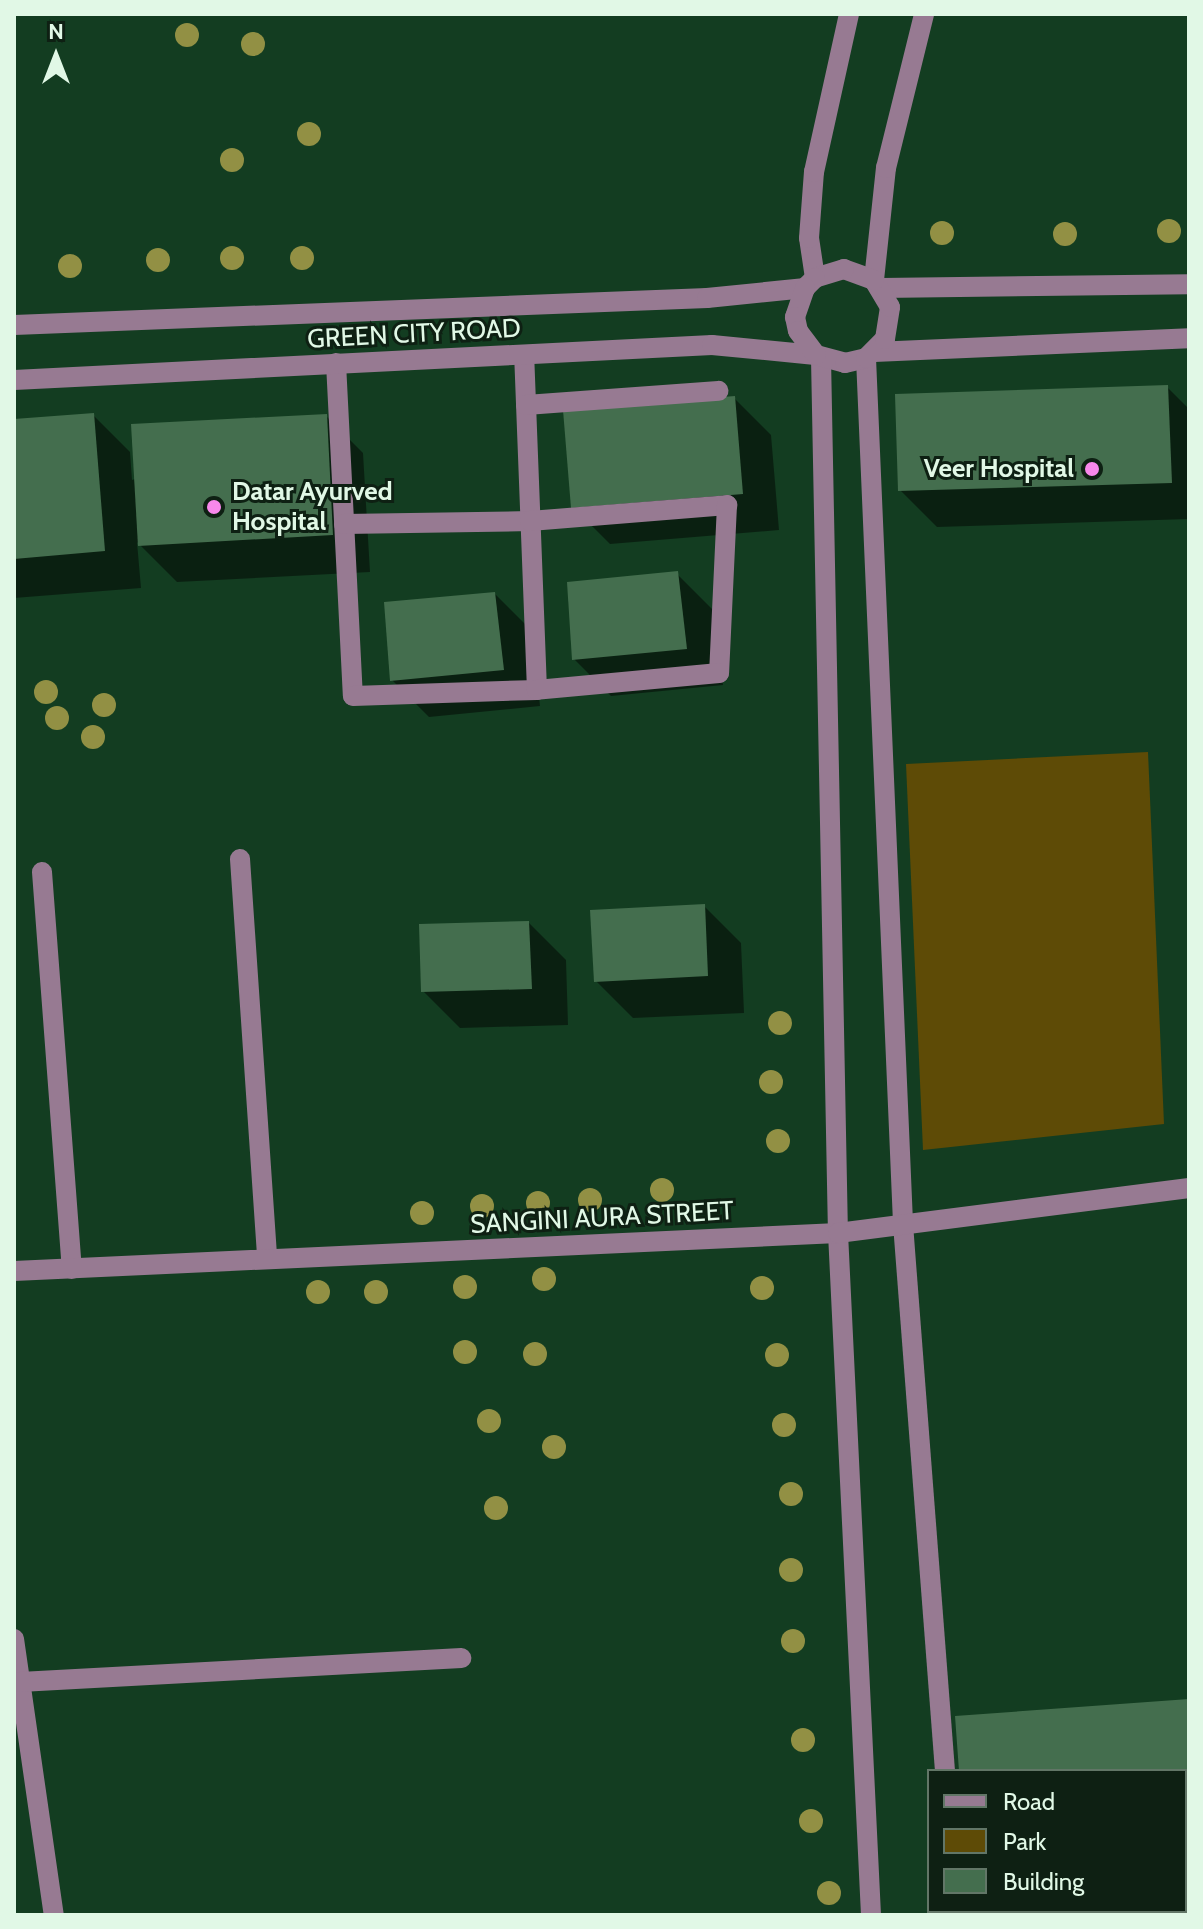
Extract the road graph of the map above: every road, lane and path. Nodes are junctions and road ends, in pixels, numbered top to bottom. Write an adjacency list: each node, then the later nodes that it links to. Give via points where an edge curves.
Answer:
1 (849, 14): 3 (street, via 814,172)
2 (924, 14): 4 (street, via 886,168)
3 (810, 283): 4 (street, via 844,269); 6 (street, GREEN CITY ROAD, via 707,298); 10 (street, via 795,317 798,331)
4 (877, 284): 5 (street); 9 (street, via 890,307 890,324)
5 (1189, 284)
6 (14, 325)
7 (1189, 338): 9 (street)
8 (524, 355): 10 (street, GREEN CITY ROAD, via 712,345); 11 (street, GREEN CITY ROAD); 14 (street)
9 (870, 355): 10 (street, via 845,363); 21 (street)
10 (819, 356): 22 (street)
11 (336, 363): 12 (street, GREEN CITY ROAD); 16 (street)
12 (14, 380)
13 (718, 391): 14 (street)
14 (526, 405): 15 (street)
15 (530, 521): 16 (street); 17 (street); 17 (street, via 727,505 719,673)
16 (344, 524): 17 (street, via 353,696)
17 (537, 690)
18 (240, 859): 23 (street)
19 (42, 872): 24 (street)
20 (1189, 1188): 21 (street, SANGINI AURA STREET)
21 (903, 1224): 22 (street, SANGINI AURA STREET); 29 (street)
22 (838, 1233): 23 (street, SANGINI AURA STREET); 31 (street)
23 (267, 1259): 24 (street, SANGINI AURA STREET)
24 (72, 1269): 25 (street, SANGINI AURA STREET)
25 (14, 1271)
26 (14, 1639): 28 (street)
27 (461, 1658): 28 (street)
28 (20, 1682): 30 (street)
29 (945, 1769)
30 (54, 1915)
31 (871, 1915)

